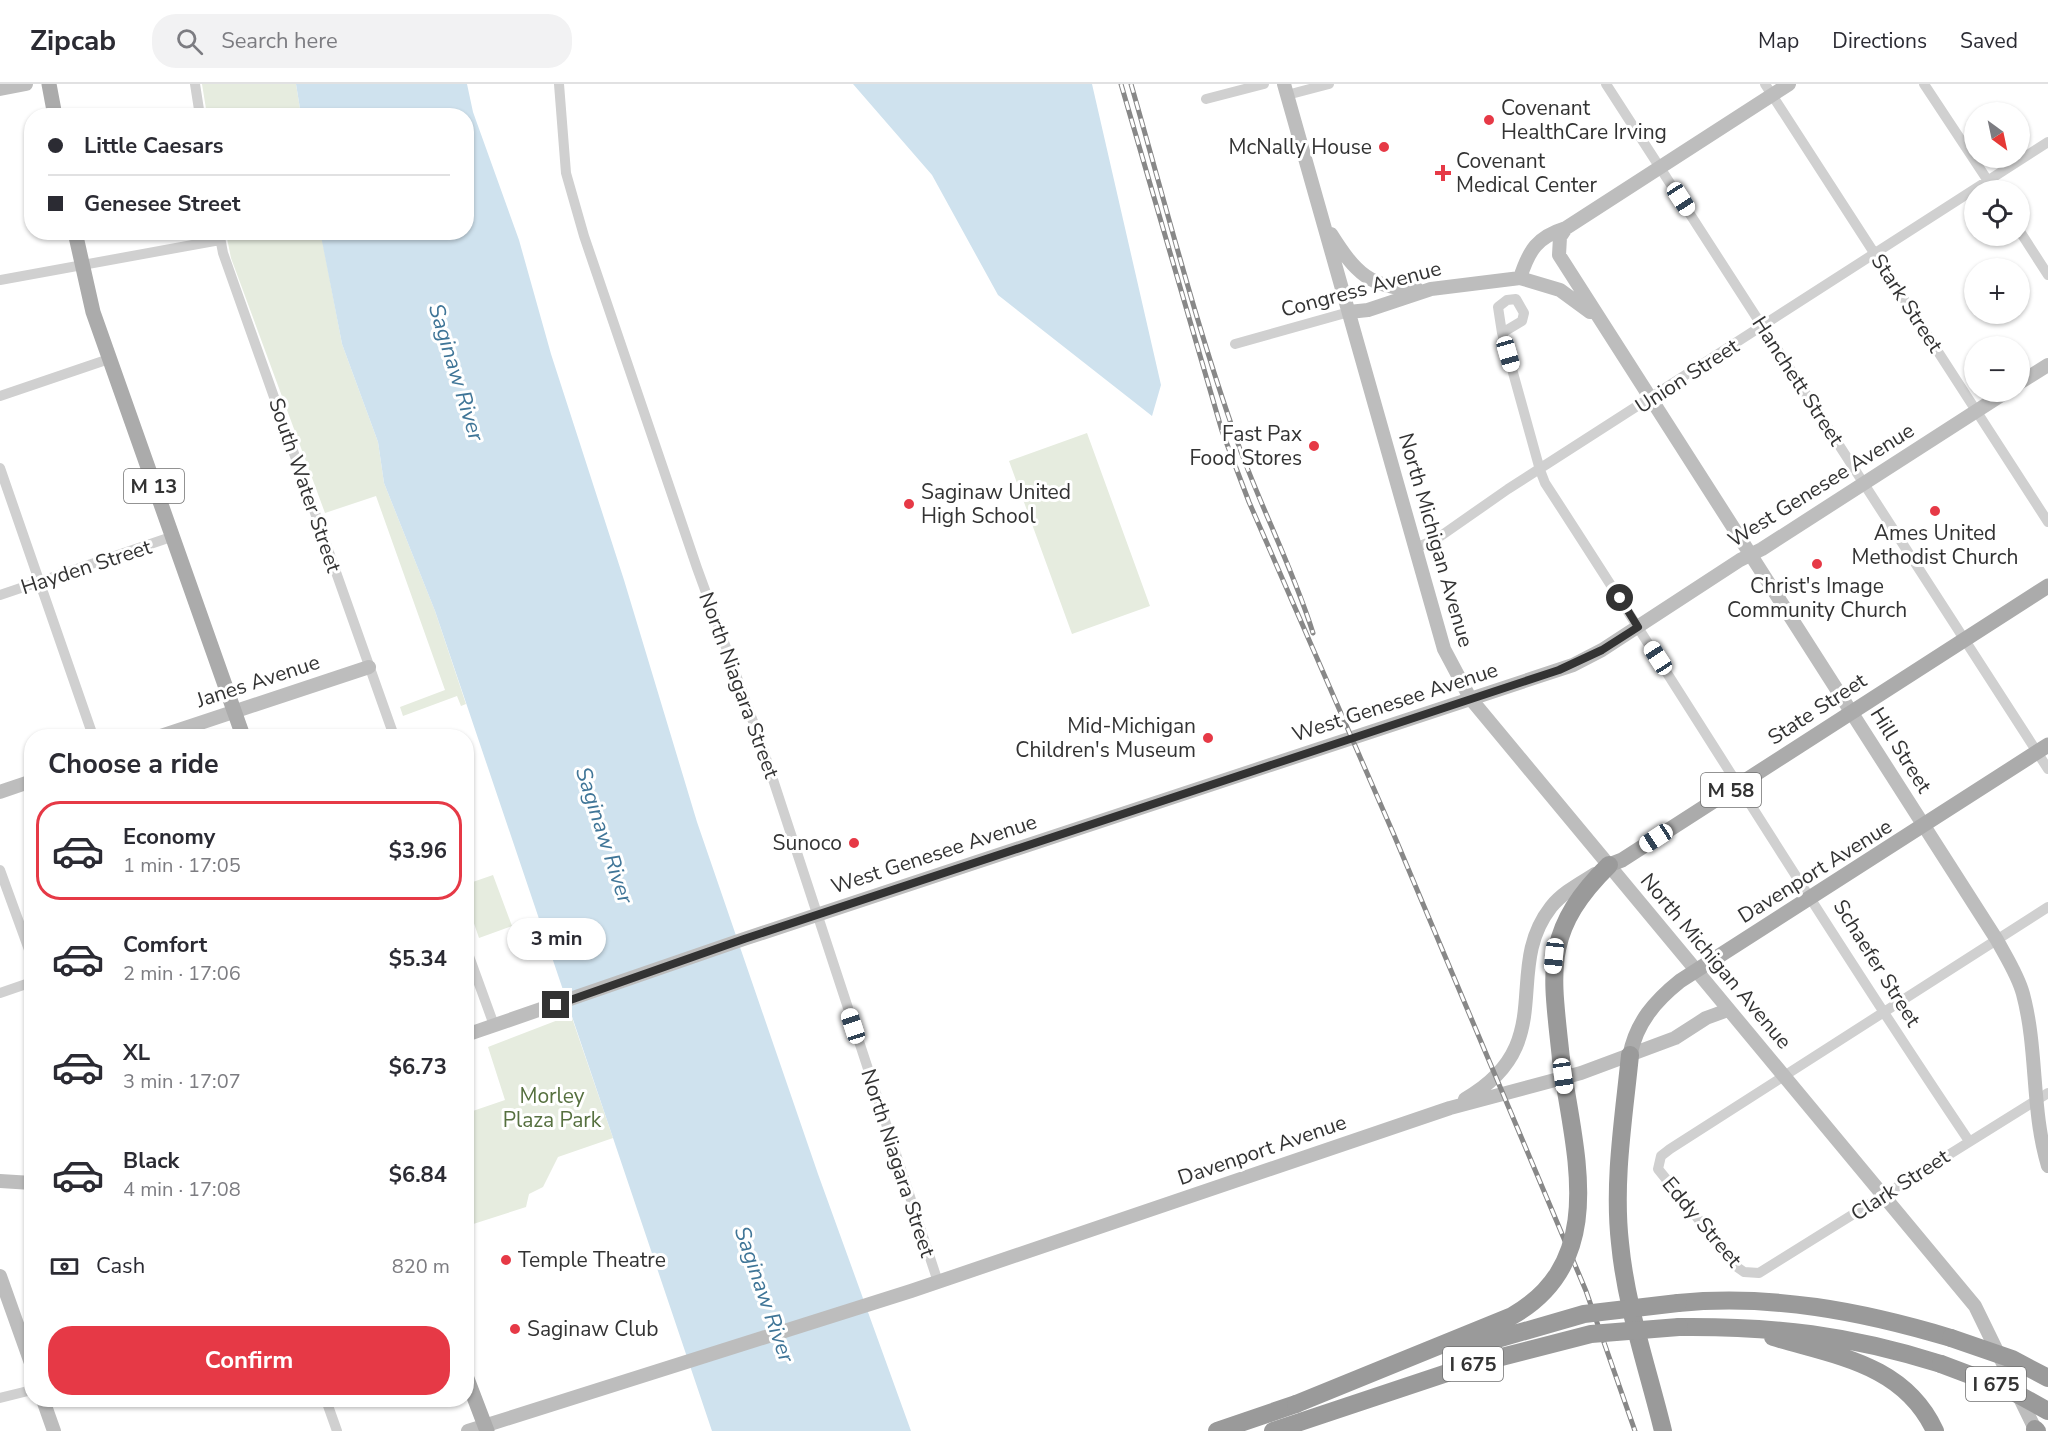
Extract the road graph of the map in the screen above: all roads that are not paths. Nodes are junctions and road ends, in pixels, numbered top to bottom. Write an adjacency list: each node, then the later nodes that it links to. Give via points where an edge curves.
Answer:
1 (26, 84): 10 (main road)
2 (49, 84): 14 (main road)
3 (195, 84): 15 (street)
4 (559, 84): 75 (street, North Niagara Street, via 566,173 584,236)
5 (1264, 84): 13 (street)
6 (1329, 84): 11 (street)
7 (1606, 84): 17 (street, Hanchett Street)
8 (1789, 84): 12 (main road)
9 (1924, 84): 18 (street)
10 (0, 89)
11 (1285, 89): 21 (main road, North Michigan Avenue)
12 (1769, 89): 17 (main road); 27 (street, Stark Street)
13 (1206, 99)
14 (54, 108)
15 (199, 108)
16 (2048, 142): 19 (street, Union Street)
17 (1660, 167): 22 (main road); 35 (street, Hanchett Street)
18 (1986, 180)
19 (1998, 180)
20 (1964, 201): 27 (street, Union Street)
21 (1322, 220): 32 (main road, via 1350,265 1376,285); 33 (main road, North Michigan Avenue)
22 (1566, 228): 30 (main road, via 1535,244 1525,257); 34 (main road, Hill Street, via 1560,237 1559,255)
23 (77, 240): 28 (main road, M 13)
24 (202, 240): 28 (street)
25 (221, 240): 57 (street, South Water Street)
26 (2029, 246): 29 (street)
27 (1875, 254): 35 (street, Union Street); 44 (street, Stark Street)
28 (82, 266): 31 (street); 38 (main road, M 13)
29 (2048, 275)
30 (1520, 278): 32 (main road, Congress Avenue); 34 (main road, Hill Street, via 1560,290)
31 (0, 280)
32 (1431, 289): 33 (main road, Congress Avenue, via 1368,310)
33 (1348, 312): 37 (street, Congress Avenue); 50 (main road, North Michigan Avenue)
34 (1600, 322): 42 (main road, Hill Street)
35 (1763, 327): 42 (street, Union Street); 47 (street, Hanchett Street)
36 (1502, 333): 46 (street, Schaefer Street)
37 (1235, 344)
38 (110, 359): 41 (street); 49 (main road, M 13)
39 (2048, 365): 40 (main road)
40 (2030, 376)
41 (0, 396)
42 (1650, 399): 46 (street, Union Street); 51 (main road, Hill Street)
43 (1989, 402): 44 (main road, West Genesee Avenue)
44 (1976, 410): 47 (main road, West Genesee Avenue); 48 (street, Stark Street)
45 (0, 468): 52 (street)
46 (1540, 470): 50 (street, Union Street, via 1435,540); 55 (street, Schaefer Street)
47 (1863, 483): 51 (main road, West Genesee Avenue); 56 (street, Hanchett Street)
48 (2048, 522)
49 (171, 537): 52 (street, Hayden Street); 59 (main road, M 13)
50 (1415, 548): 58 (main road, North Michigan Avenue, via 1444,649)
51 (1750, 555): 55 (main road, West Genesee Avenue); 60 (main road, Hill Street)
52 (39, 583): 54 (street, Hayden Street); 61 (street)
53 (2048, 586): 56 (main road, State Street / M 58)
54 (0, 595)
55 (1638, 627): 58 (main road, West Genesee Avenue, via 1573,664); 68 (street, Schaefer Street)
56 (1964, 640): 60 (main road, State Street / M 58); 65 (street, Hanchett Street)
57 (369, 667): 59 (main road, Janes Avenue); 64 (street, South Water Street)
58 (1470, 698): 71 (main road, North Michigan Avenue); 75 (main road, West Genesee Avenue)
59 (234, 711): 62 (main road, Janes Avenue); 63 (main road, M 13)
60 (1852, 712): 68 (main road, State Street / M 58); 70 (main road, Hill Street)
61 (91, 729)
62 (181, 729)
63 (240, 729)
64 (391, 729)
65 (2043, 749): 66 (street, Hanchett Street); 70 (main road, Davenport Avenue)
66 (2048, 769)
67 (24, 784): 69 (main road)
68 (1740, 784): 71 (main road, State Street / M 58); 73 (street, Schaefer Street)
69 (0, 792)
70 (1924, 826): 73 (main road, Davenport Avenue); 77 (main road, Hill Street)
71 (1609, 865): 79 (main road, North Michigan Avenue); 89 (main road, via 1567,892 1551,908 1538,929 1520,1038 1510,1059 1480,1090); 104 (highway, bridge, via 1573,908 1561,930 1554,956 1552,974 1580,1208 1573,1242 1557,1277 1532,1305 1512,1316)
72 (0, 870): 76 (street)
73 (1811, 898): 79 (main road, Davenport Avenue); 83 (street, Schaefer Street)
74 (2048, 907): 77 (street)
75 (817, 915): 84 (main road, West Genesee Avenue); 97 (street, North Niagara Street)
76 (24, 936)
77 (1997, 940): 83 (street); 88 (main road, Hill Street, via 2023,992)
78 (474, 970): 84 (street)
79 (1696, 970): 82 (main road, North Michigan Avenue); 86 (main road, Davenport Avenue, via 1663,994 1650,1009 1633,1037)
80 (24, 985): 81 (street)
81 (0, 993)
82 (1728, 1010): 86 (main road, Davenport Avenue, via 1706,1018 1675,1038); 87 (main road, North Michigan Avenue)
83 (1882, 1013): 87 (street); 90 (street, Schaefer Street)
84 (494, 1025): 85 (main road, West Genesee Avenue)
85 (474, 1032)
86 (1630, 1055): 89 (main road, Davenport Avenue, via 1581,1073); 115 (highway, via 1618,1190 1620,1241 1626,1286)
87 (1783, 1076): 94 (main road, North Michigan Avenue); 95 (street, Eddy Street, via 1670,1149 1658,1164 1660,1174 1737,1266)
88 (2042, 1097): 90 (street, Clark Street); 91 (main road, via 2040,1134)
89 (1450, 1108): 97 (main road, Davenport Avenue)
90 (1969, 1141): 94 (street, Clark Street)
91 (2048, 1166)
92 (0, 1181): 93 (main road)
93 (24, 1182)
94 (1884, 1196): 95 (street, Clark Street, via 1764,1271); 109 (main road, North Michigan Avenue, via 1975,1306)
95 (1752, 1273)
96 (0, 1276): 99 (main road)
97 (938, 1282): 108 (main road, Davenport Avenue)
98 (1740, 1326): 107 (highway, I 675, bridge, via 1823,1334 1887,1347 2010,1390); 114 (highway, I 675, bridge, via 1591,1334 1474,1364); 116 (highway, via 1876,1369 1906,1389)
99 (24, 1344)
100 (2048, 1378): 104 (highway, I 675, bridge, via 2013,1359 1884,1318 1816,1305 1738,1300 1584,1314 1466,1347)
101 (24, 1392): 103 (street)
102 (474, 1397): 108 (main road)
103 (0, 1398)
104 (1296, 1404): 113 (highway, I 675)
105 (45, 1407): 110 (main road)
106 (329, 1407): 111 (street)
107 (2048, 1411)
108 (486, 1429): 112 (main road, Davenport Avenue)
109 (2036, 1430)
110 (54, 1431)
111 (338, 1431)
112 (468, 1431)
113 (1217, 1431)
114 (1273, 1431)
115 (1663, 1431)
116 (1935, 1431)

